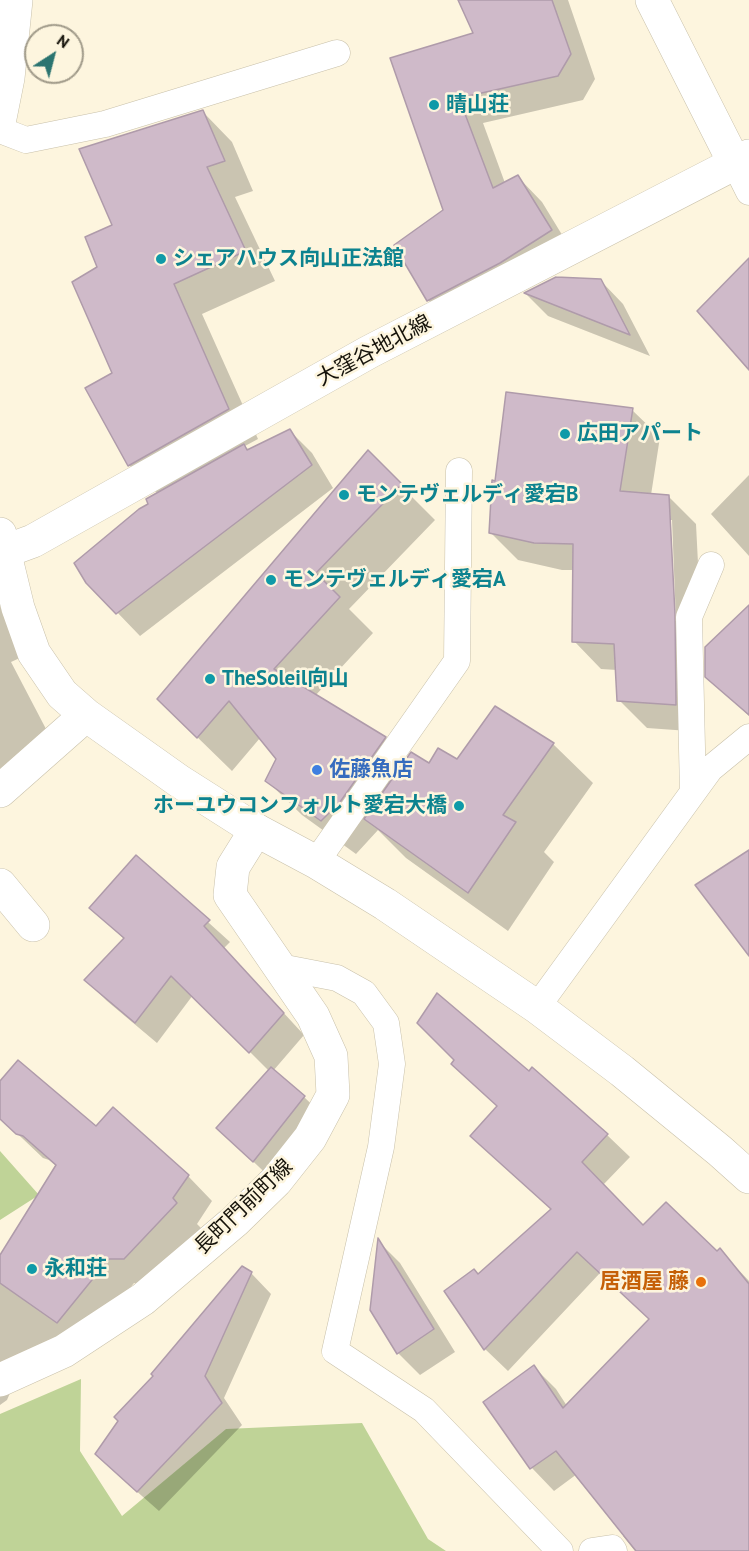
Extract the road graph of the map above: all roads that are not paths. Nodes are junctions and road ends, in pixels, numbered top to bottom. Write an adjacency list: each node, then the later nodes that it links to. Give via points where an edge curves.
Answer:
1 (16, 0): 4 (street)
2 (651, 0): 6 (street)
3 (337, 53): 5 (lane, via 105,124 26,140)
4 (0, 118)
5 (0, 130)
6 (744, 171): 8 (street, 大窪谷地北線, via 369,352 33,541)
7 (459, 471): 15 (lane, via 457,661)
8 (2, 543): 10 (street, via 34,653 62,693)
9 (711, 565): 13 (lane, via 689,617)
10 (86, 715): 12 (street); 14 (street, via 178,781)
11 (749, 737): 13 (lane, via 710,769)
12 (0, 791)
13 (693, 792): 19 (lane)
14 (256, 830): 15 (street); 18 (street, 長町門前町線, via 233,867 230,895)
15 (316, 862): 19 (street, via 386,904)
16 (0, 885): 17 (street)
17 (33, 925)
18 (280, 967): 21 (street, 長町門前町線, via 313,1016 331,1056 333,1095 310,1138 276,1181 235,1221 143,1299 64,1351); 22 (lane, via 337,978 364,993 386,1023 392,1065 381,1147 335,1351 424,1410)
19 (537, 1007): 20 (street)
20 (749, 1177)
21 (0, 1380)
22 (560, 1551)
23 (592, 1551): 24 (lane)
24 (614, 1551)

